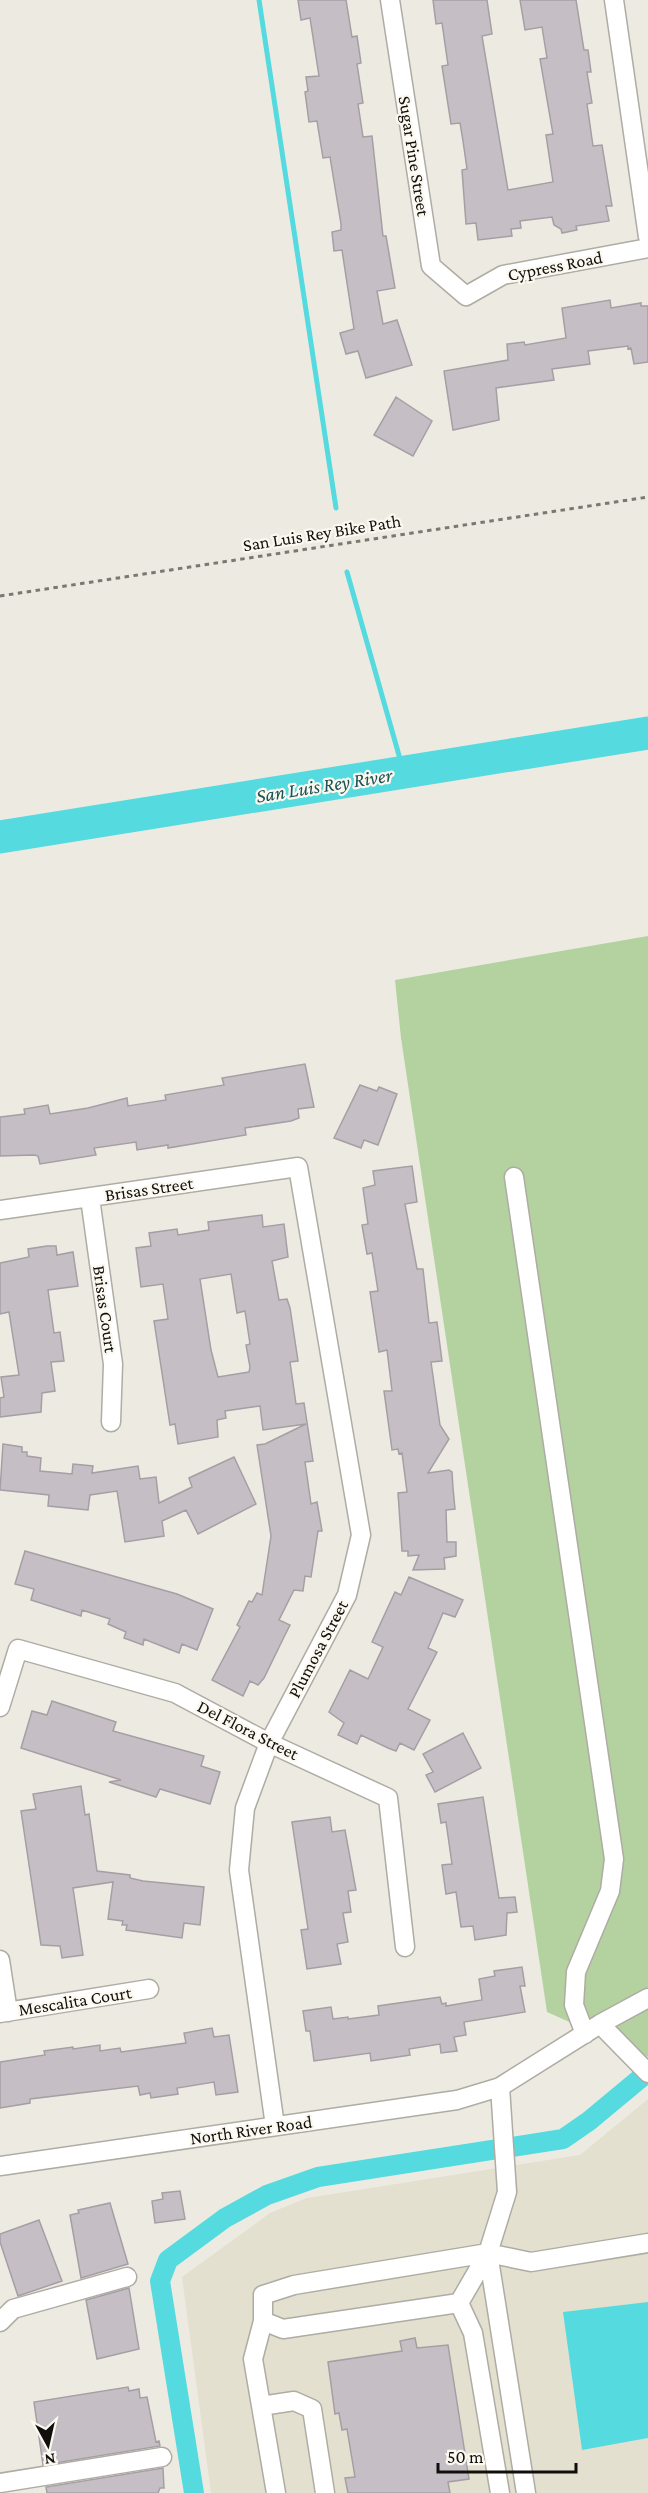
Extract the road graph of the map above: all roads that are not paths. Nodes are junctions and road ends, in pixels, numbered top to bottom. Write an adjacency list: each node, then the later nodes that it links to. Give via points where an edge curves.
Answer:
1 (390, 0): 5 (street, Sugar Pine Street, via 431,266)
2 (614, 0): 3 (street)
3 (648, 237)
4 (648, 248): 5 (street, Cypress Road, via 503,275)
5 (466, 296)
6 (298, 1167): 8 (street, Brisas Street); 12 (street, Plumosa Street, via 361,1535 347,1594)
7 (514, 1177): 18 (street, via 614,1859 610,1891 576,1972 574,2005)
8 (90, 1198): 9 (street, Brisas Street); 10 (street, Brisas Court, via 113,1364)
9 (0, 1210)
10 (111, 1422)
11 (0, 1707): 12 (street, Del Flora Street, via 18,1649 175,1692)
12 (269, 1743): 13 (street, Del Flora Street, via 388,1798); 21 (street, Plumosa Street, via 245,1808 239,1870)
13 (405, 1947)
14 (0, 1960): 17 (street)
15 (149, 1989): 17 (street, Mescalita Court)
16 (648, 1998): 18 (street, North River Road)
17 (4, 2013)
18 (592, 2029): 19 (street, via 625,2050); 20 (street, North River Road)
19 (648, 2073)
20 (500, 2087): 21 (street, North River Road, via 456,2100); 24 (street, via 507,2192)
21 (276, 2126): 22 (street, North River Road)
22 (0, 2166)
23 (648, 2243): 24 (street, via 531,2262)
24 (488, 2253): 26 (street); 27 (street, via 294,2285 263,2295); 35 (street)
25 (127, 2277): 28 (street, via 13,2309)
26 (459, 2303): 27 (street, via 283,2328); 34 (street, via 473,2333)
27 (263, 2321): 29 (street, via 253,2359)
28 (0, 2322)
29 (261, 2406): 32 (street); 33 (street, via 294,2401 312,2409)
30 (162, 2457): 31 (street)
31 (0, 2484)
32 (276, 2493)
33 (326, 2493)
34 (500, 2493)
35 (526, 2493)

